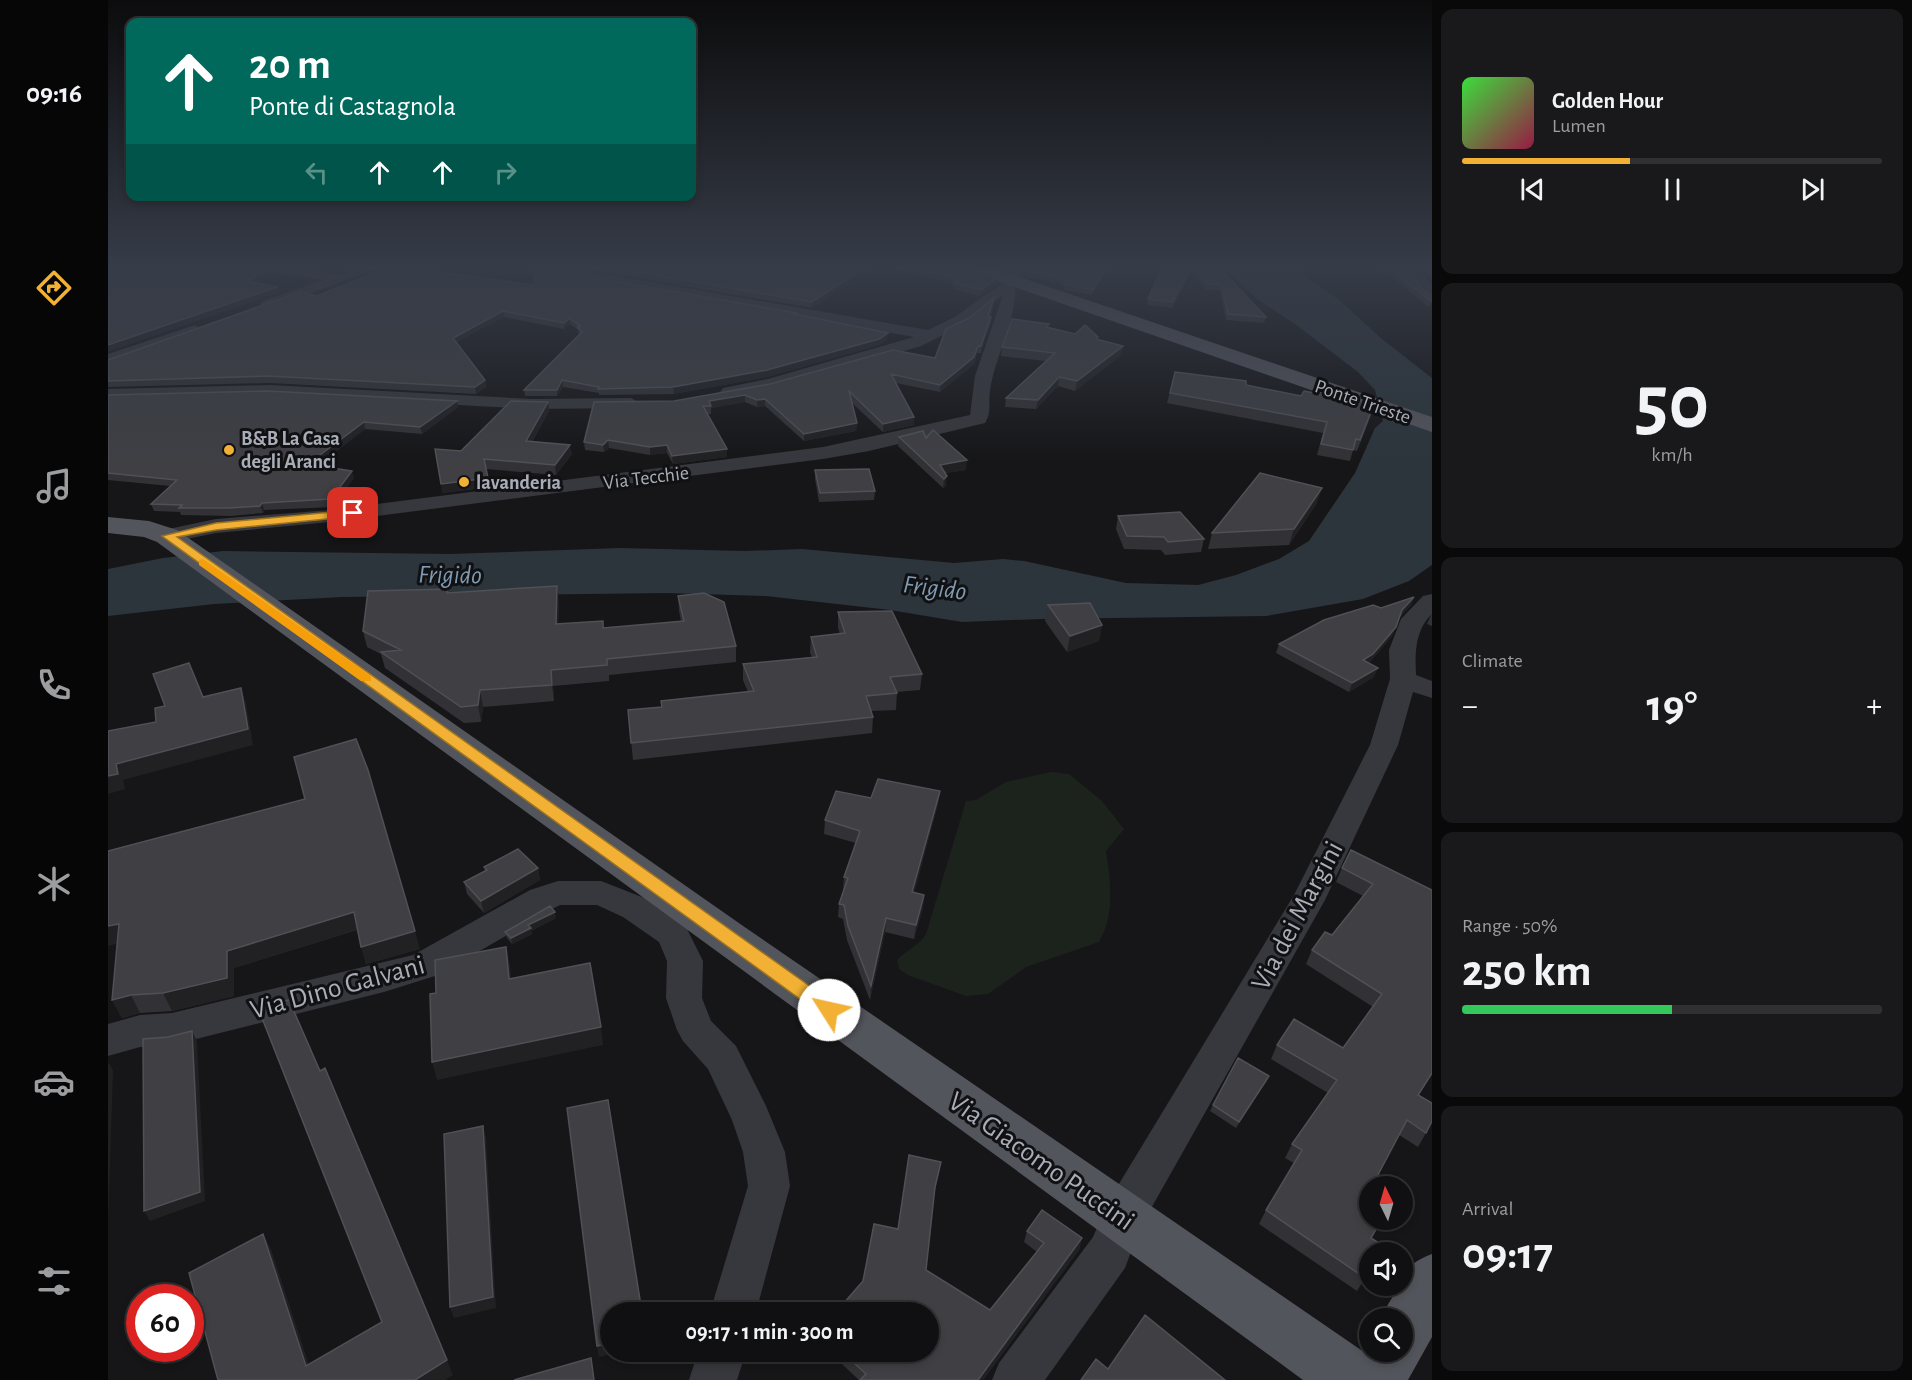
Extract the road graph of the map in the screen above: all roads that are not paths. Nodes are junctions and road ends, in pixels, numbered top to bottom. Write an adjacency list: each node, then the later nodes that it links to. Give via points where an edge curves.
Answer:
1 (187, 332): 8 (street)
2 (917, 332): 7 (street)
3 (927, 332): 7 (street)
4 (936, 332): 7 (street)
5 (998, 332): 14 (street, Via Tecchie, via 984,376 978,418 869,445 812,454 330,516 216,526)
6 (1170, 332): 12 (main road, Ponte Trieste)
7 (931, 335): 10 (street, via 770,384)
8 (108, 360)
9 (108, 394): 11 (street, via 270,390 532,404)
10 (708, 396)
11 (645, 402)
12 (1432, 425)
13 (108, 525): 14 (main road, Via Giacomo Puccini, via 149,529)
14 (171, 538): 18 (main road, Via Giacomo Puccini)
15 (1432, 601): 16 (street, Via dei Margini, via 1413,619 1402,650)
16 (1417, 684): 18 (street, Via dei Margini, via 1308,900)
17 (108, 1040): 20 (street, Via Dino Galvani, via 140,1031 172,1029 384,978 425,965 542,899 558,893 601,893 635,908 673,934 685,961 684,998 696,1030 722,1058 764,1152 769,1186)
18 (1123, 1217): 25 (street, Via dei Margini, via 1109,1252); 26 (main road, Via Giacomo Puccini)
19 (1432, 1282): 21 (main road)
20 (736, 1302)
21 (1413, 1315)
22 (719, 1362): 24 (street)
23 (1387, 1362): 27 (main road)
24 (713, 1380)
25 (1016, 1380)
26 (1353, 1380)
27 (1377, 1380)

